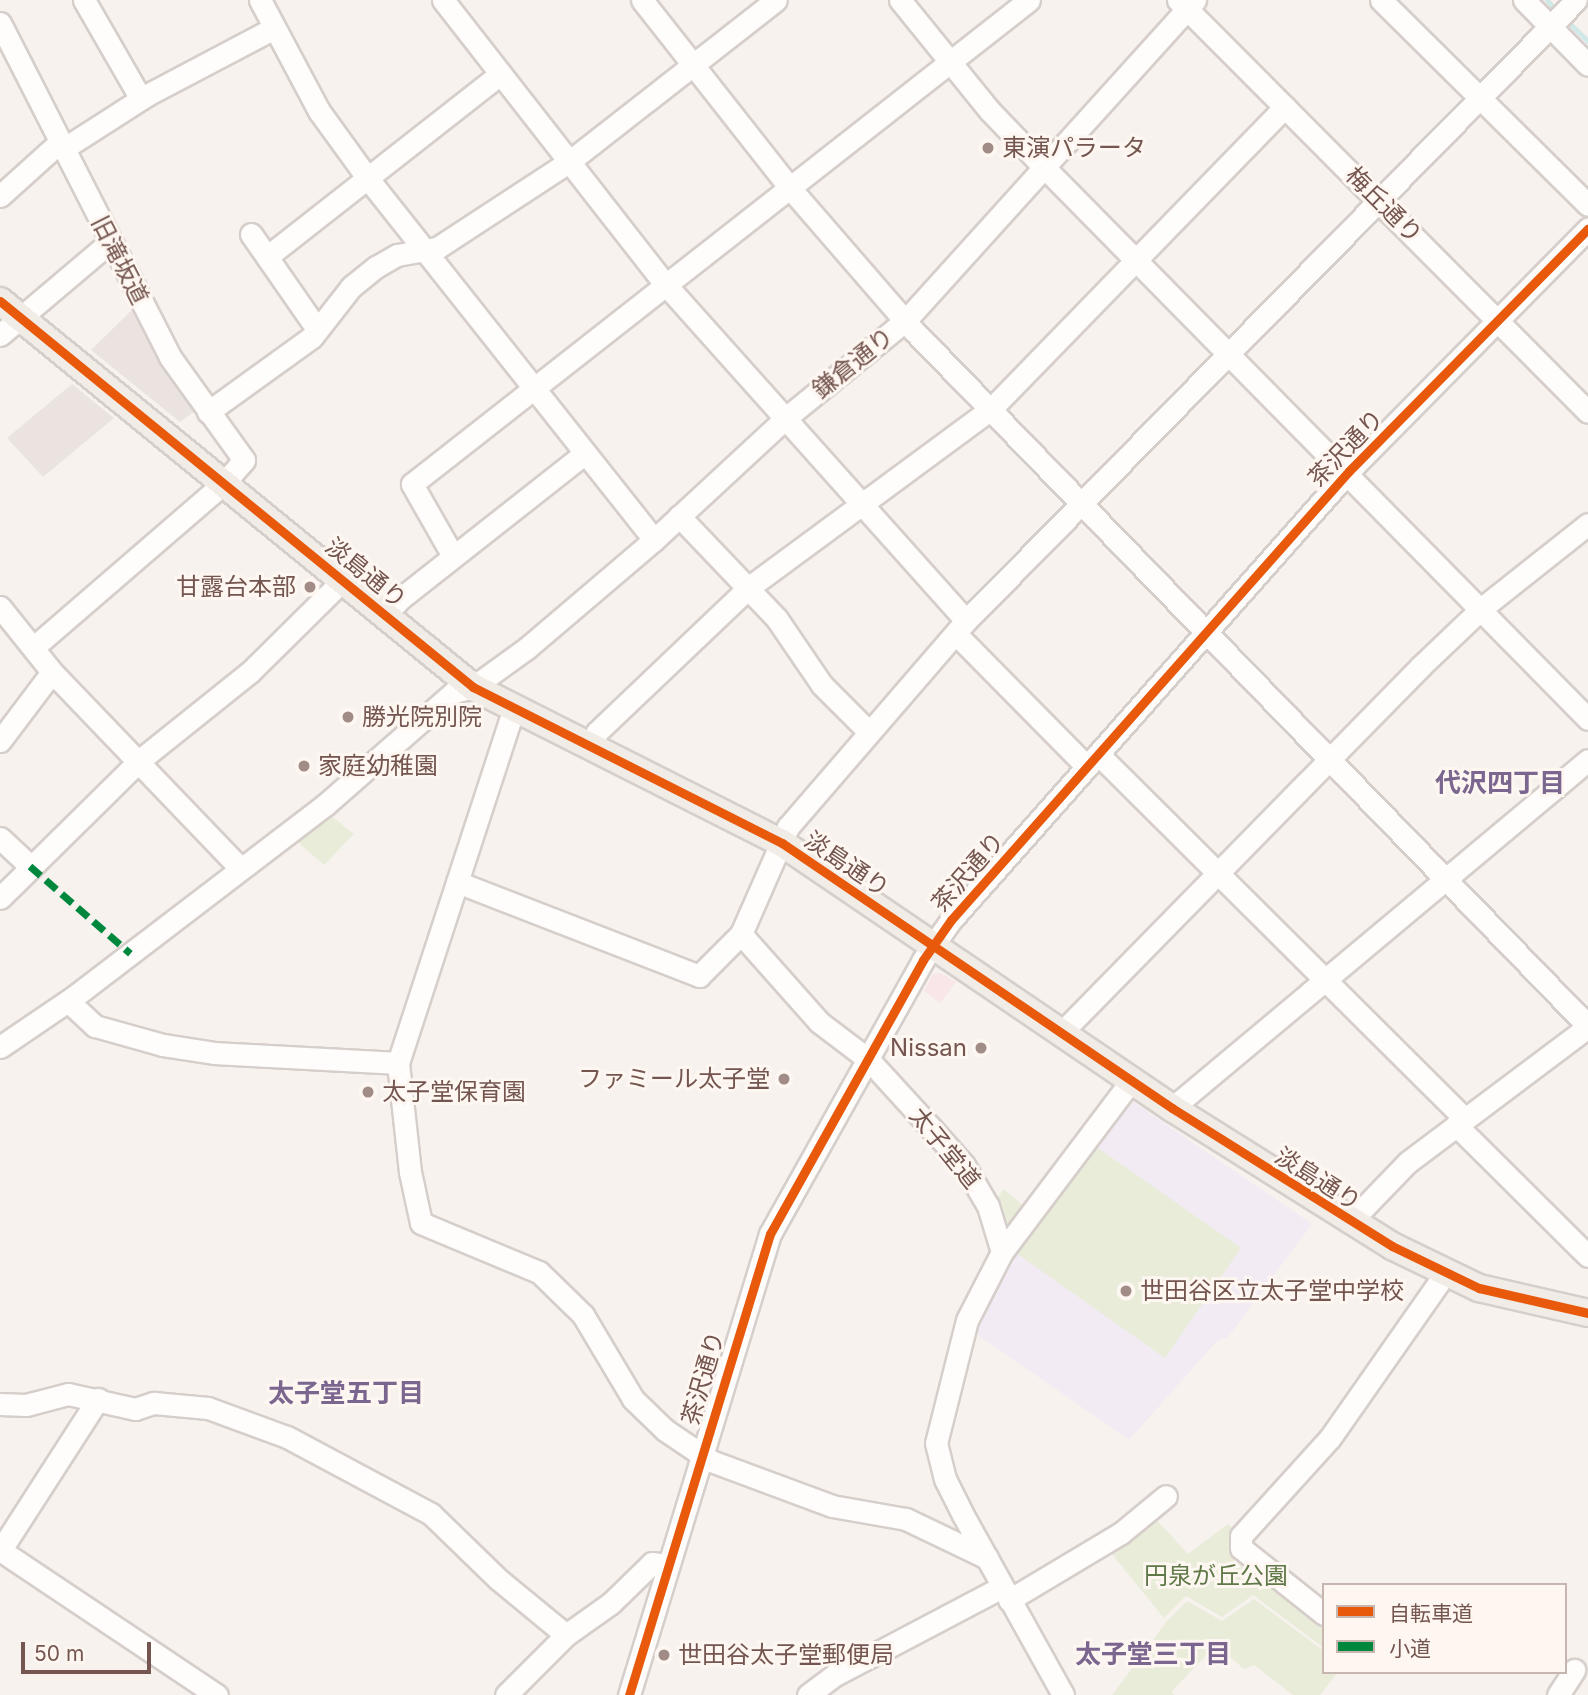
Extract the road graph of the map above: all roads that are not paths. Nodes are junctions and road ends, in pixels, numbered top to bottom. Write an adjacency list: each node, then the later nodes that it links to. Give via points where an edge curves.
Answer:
1 (84, 0): 19 (street)
2 (260, 0): 12 (street)
3 (642, 0): 15 (street)
4 (776, 0): 15 (street)
5 (900, 0): 14 (street)
6 (1029, 0): 14 (street)
7 (1381, 0): 18 (street)
8 (1524, 0): 11 (street)
9 (445, 1): 17 (street)
10 (1186, 3): 20 (street, 梅丘通り); 23 (street, 鎌倉通り)
11 (1562, 15): 16 (street); 18 (street)
12 (274, 28): 19 (street); 24 (street, via 319,111)
13 (2, 31): 21 (street, 旧滝坂道)
14 (949, 62): 23 (street); 25 (street)
15 (693, 65): 22 (street); 25 (street)
16 (1588, 65)
17 (500, 74): 22 (street); 24 (street)
18 (1480, 97): 27 (street); 28 (street)
19 (141, 99): 21 (street)
20 (1284, 107): 27 (street, 梅丘通り); 34 (street)
21 (62, 146): 26 (street); 31 (street, 旧滝坂道)
22 (570, 161): 32 (street); 35 (street)
23 (1045, 168): 34 (street); 38 (street, 鎌倉通り)
24 (369, 180): 32 (street); 33 (street)
25 (790, 188): 35 (street); 38 (street)
26 (0, 196)
27 (1378, 199): 37 (street, 梅丘通り); 41 (street)
28 (1588, 205)
29 (1588, 229): 37 (street, 茶沢通り)
30 (251, 234): 33 (street)
31 (110, 242): 36 (street); 44 (street, 旧滝坂道, via 170,357)
32 (426, 253): 39 (street, via 397,255 376,267 351,287); 42 (street)
33 (268, 256): 39 (street)
34 (1137, 262): 41 (street); 43 (street)
35 (666, 285): 42 (street); 46 (street)
36 (10, 309): 40 (street); 49 (main road, 淡島通り)
37 (1499, 319): 45 (street, 梅丘通り); 48 (street, 茶沢通り)
38 (906, 320): 43 (street); 46 (street, 鎌倉通り)
39 (317, 329): 44 (street, via 271,369)
40 (0, 335)
41 (1228, 351): 48 (street); 50 (street)
42 (535, 388): 47 (street); 55 (street, via 412,484)
43 (992, 408): 50 (street); 51 (street)
44 (208, 412): 49 (street, 旧滝坂道, via 244,460)
45 (1588, 412)
46 (787, 416): 51 (street); 52 (street, 鎌倉通り)
47 (585, 453): 54 (street); 55 (street)
48 (1349, 472): 59 (street); 62 (street, 茶沢通り)
49 (224, 483): 56 (main road, 淡島通り); 63 (street)
50 (1081, 501): 61 (street); 62 (street)
51 (863, 503): 57 (street); 61 (street)
52 (679, 516): 54 (street, 鎌倉通り); 57 (street)
53 (1588, 524): 59 (street)
54 (654, 540): 65 (street, 鎌倉通り)
55 (453, 556): 60 (street)
56 (344, 579): 60 (main road, 淡島通り); 72 (street, via 251,671)
57 (748, 588): 68 (street, via 778,619 822,685); 70 (street, via 597,732)
58 (0, 607): 63 (street)
59 (1482, 608): 67 (street); 71 (street)
60 (386, 614): 65 (main road, 淡島通り)
61 (961, 628): 68 (street); 73 (street)
62 (1208, 631): 71 (street); 73 (street, 茶沢通り)
63 (33, 648): 64 (street)
64 (52, 673): 69 (street); 72 (street)
65 (473, 688): 66 (main road, 淡島通り); 78 (street, 鎌倉通り, via 454,692 325,805)
66 (513, 711): 70 (main road, 淡島通り); 81 (street)
67 (1588, 719)
68 (869, 732): 76 (street, via 788,827)
69 (0, 741)
70 (589, 747): 76 (main road, 淡島通り)
71 (1330, 758): 79 (street); 80 (street)
72 (140, 760): 77 (street); 78 (street)
73 (1092, 760): 79 (street); 84 (street, 茶沢通り)
74 (1588, 760): 80 (street)
75 (0, 838): 77 (street)
76 (782, 843): 83 (street); 84 (main road, 淡島通り)
77 (30, 866): 82 (street)
78 (240, 868): 86 (street, 鎌倉通り)
79 (1217, 872): 85 (street); 88 (street)
80 (1446, 879): 85 (street); 87 (street)
81 (457, 882): 83 (street, via 699,976); 91 (street)
82 (0, 898)
83 (741, 934): 90 (street, 太子堂道, via 819,1022)
84 (934, 944): 88 (main road, 淡島通り); 90 (street, 茶沢通り)
85 (1326, 980): 93 (street); 94 (street)
86 (68, 1001): 89 (street, 鎌倉通り); 91 (street, via 95,1026 163,1045 215,1053)
87 (1588, 1026): 94 (street)
88 (1062, 1032): 92 (main road, 淡島通り)
89 (0, 1047)
90 (868, 1059): 96 (street, 太子堂道, via 975,1180); 102 (street, 茶沢通り, via 770,1234)
91 (398, 1063): 102 (street, via 421,1223 539,1272 583,1315 633,1399 665,1430)
92 (1131, 1081): 93 (main road, 淡島通り); 96 (street)
93 (1172, 1108): 95 (main road, 淡島通り)
94 (1460, 1122): 95 (street, via 1408,1162); 97 (street)
95 (1350, 1222): 98 (main road, 淡島通り)
96 (1002, 1252): 105 (street, via 967,1320 936,1443 945,1479)
97 (1588, 1256)
98 (1445, 1274): 99 (main road, 淡島通り, via 1509,1297); 108 (street, via 1330,1438 1241,1536 1241,1548)
99 (1588, 1313)
100 (98, 1399): 101 (street, via 68,1394 26,1405); 104 (street); 109 (street, via 135,1409 154,1403 208,1408 325,1454 438,1520 498,1579)
101 (0, 1404)
102 (701, 1454): 105 (street, via 720,1466 832,1506 906,1519); 106 (street, 茶沢通り)
103 (1166, 1496): 107 (street, via 1121,1533)
104 (0, 1550): 111 (street)
105 (987, 1558): 107 (street)
106 (667, 1565): 109 (street, via 652,1563 611,1604); 113 (street, 茶沢通り)
107 (1005, 1593): 114 (street, via 835,1675); 115 (street)
108 (1322, 1612)
109 (566, 1635): 112 (street)
110 (1576, 1669): 116 (street)
111 (206, 1692)
112 (506, 1695)
113 (629, 1695)
114 (808, 1695)
115 (1063, 1695)
116 (1559, 1695)

